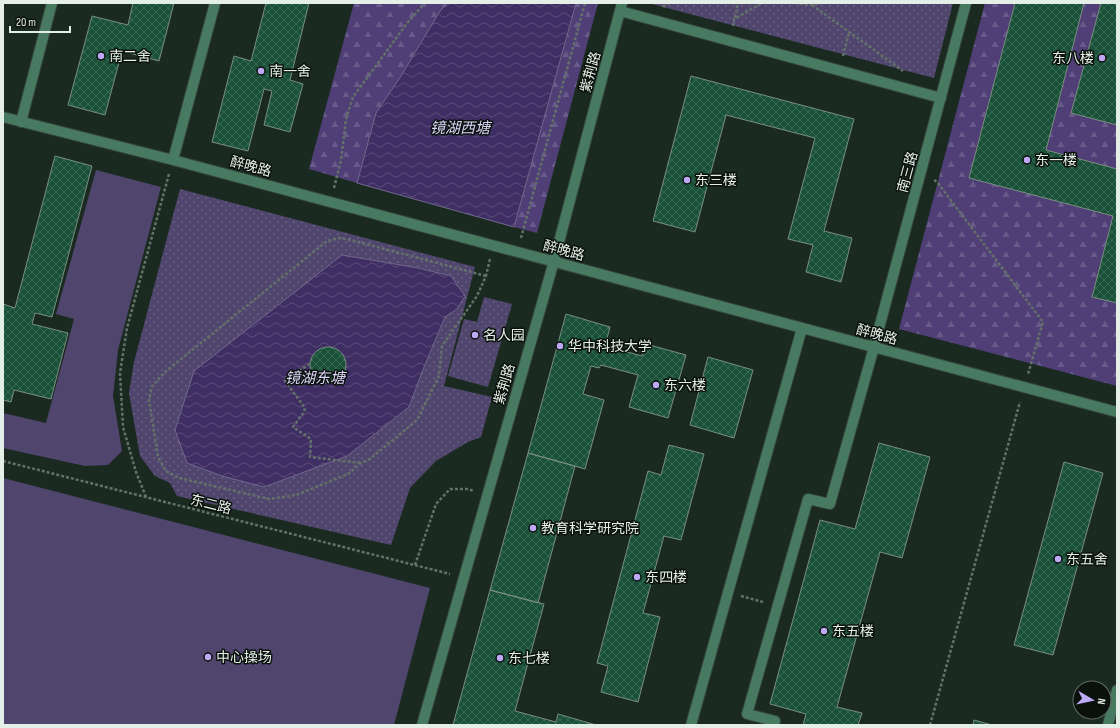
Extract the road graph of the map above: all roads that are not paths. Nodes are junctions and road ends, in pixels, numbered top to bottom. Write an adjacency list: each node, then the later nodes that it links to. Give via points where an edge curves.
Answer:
1 (52, 3): 7 (street)
2 (215, 3): 8 (street)
3 (966, 3): 5 (street, 南三路)
4 (621, 7): 5 (street, via 729,40); 9 (street, 紫荆路)
5 (940, 98): 11 (street, 南三路)
6 (3, 117): 7 (street, 醉晚路)
7 (21, 122): 8 (street, 醉晚路)
8 (173, 160): 9 (street, 醉晚路)
9 (554, 261): 10 (street, 醉晚路); 14 (street, 紫荆路)
10 (802, 328): 11 (street, 醉晚路); 15 (street)
11 (874, 347): 12 (street, 醉晚路); 16 (street, 南三路, via 830,504 808,499 748,714 775,722)
12 (1117, 412)
13 (1117, 690): 17 (street)
14 (422, 725)
15 (691, 725)
16 (774, 725)
17 (1108, 725)

